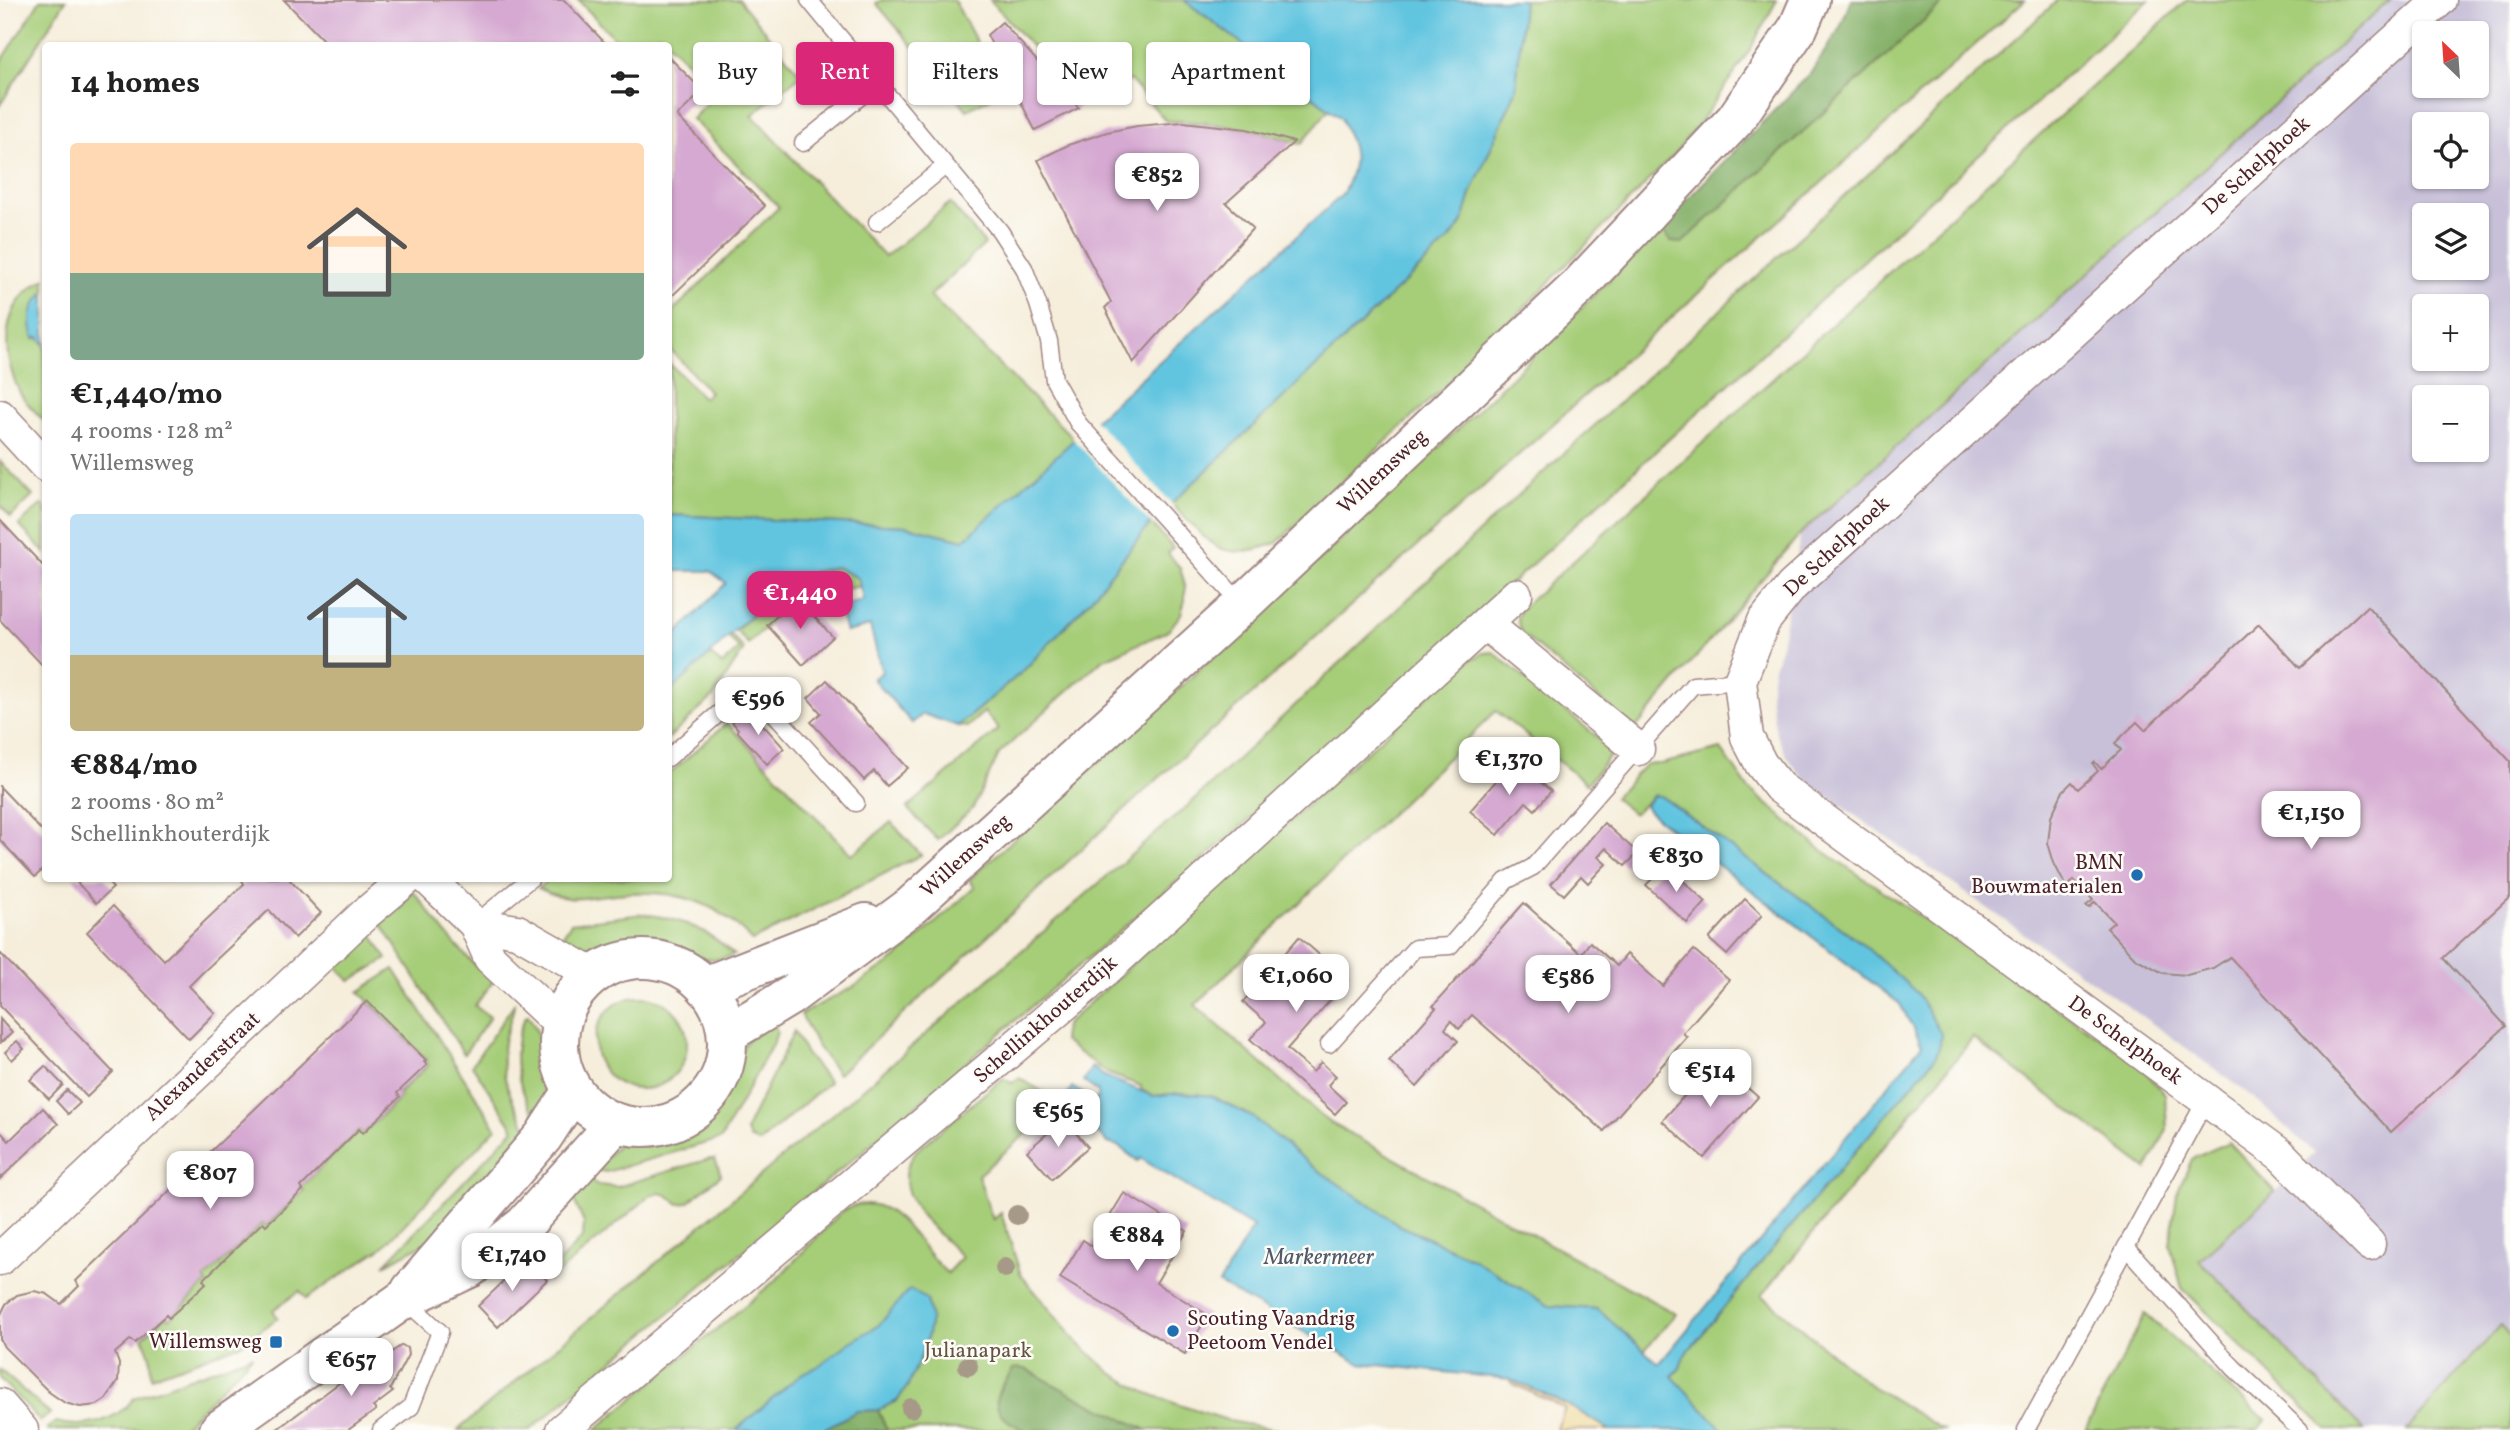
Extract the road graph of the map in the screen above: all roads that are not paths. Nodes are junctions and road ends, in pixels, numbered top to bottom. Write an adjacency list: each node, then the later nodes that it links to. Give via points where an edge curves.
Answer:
1 (808, 0): 4 (lane)
2 (1810, 0): 13 (street, Willemsweg, via 1798,28 1735,120 1671,190 1577,288)
3 (2440, 0): 15 (street, De Schelphoek, via 1792,586 1764,621)
4 (843, 42)
5 (894, 104): 8 (lane)
6 (849, 105): 7 (lane)
7 (803, 142)
8 (945, 166): 9 (lane); 13 (lane, via 1000,231 1024,268 1049,341 1054,380 1077,423)
9 (877, 222)
10 (0, 416): 11 (street)
11 (42, 462)
12 (1516, 595): 14 (street, Schellinkhouterdijk)
13 (1242, 605): 22 (street, Willemsweg)
14 (1486, 624): 16 (street); 40 (street, Schellinkhouterdijk, via 1109,967)
15 (1740, 681): 16 (lane, via 1693,685); 30 (street, De Schelphoek, via 1747,737 1779,788)
16 (1638, 749): 28 (lane, via 1533,867 1506,881 1450,946 1415,948)
17 (672, 754): 18 (lane, via 733,701 755,695)
18 (856, 803)
19 (403, 882): 34 (street, Alexanderstraat)
20 (430, 882): 23 (street)
21 (526, 882): 23 (lane)
22 (911, 906): 25 (street, Willemsweg); 27 (street, Willemsweg, via 790,996)
23 (475, 924): 24 (street, via 517,931); 26 (street, via 490,958)
24 (594, 975): 25 (street, via 622,962 652,959 681,968); 26 (street, via 573,997)
25 (705, 986): 27 (street, via 720,1008)
26 (561, 1025): 29 (street, via 559,1048)
27 (727, 1034): 31 (street, via 725,1062 715,1088 696,1109 671,1122 644,1128)
28 (1329, 1044)
29 (573, 1091): 31 (street, via 592,1111); 35 (street, via 543,1138)
30 (2206, 1100): 32 (street, De Schelphoek, via 2281,1155); 33 (lane)
31 (616, 1123): 35 (street, via 524,1225 470,1268)
32 (2369, 1244)
33 (2126, 1247): 41 (lane); 42 (lane, via 2234,1368)
34 (0, 1259)
35 (404, 1299): 38 (street); 39 (lane, via 440,1332 411,1407)
36 (0, 1405): 37 (street)
37 (22, 1430)
38 (219, 1430)
39 (381, 1430)
40 (562, 1430)
41 (2026, 1430)
42 (2300, 1430)

